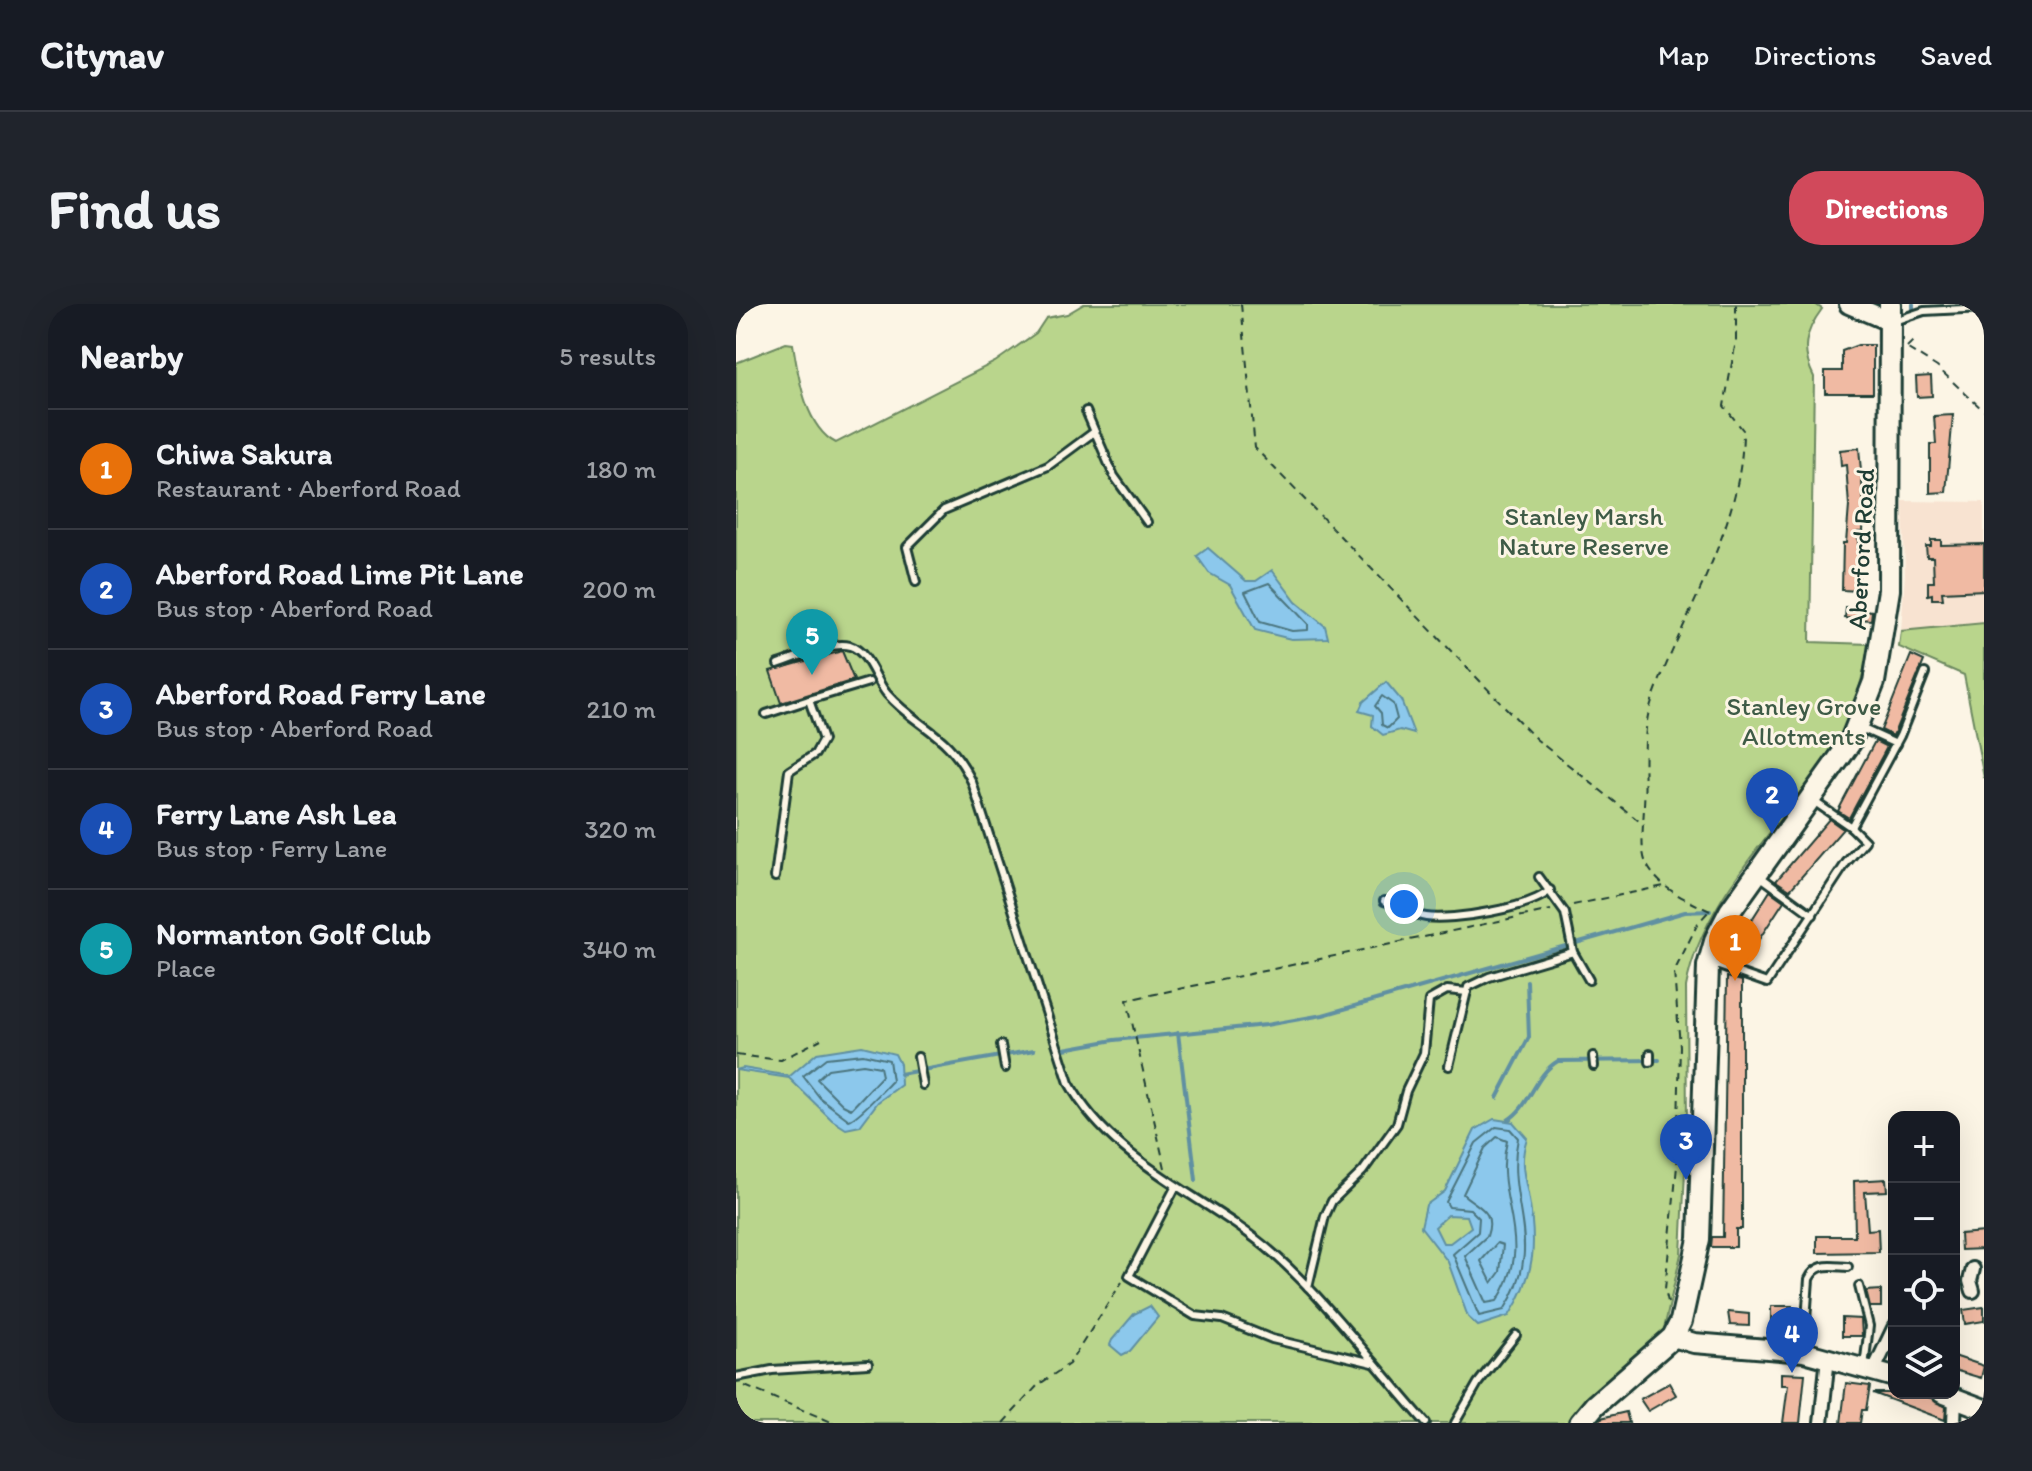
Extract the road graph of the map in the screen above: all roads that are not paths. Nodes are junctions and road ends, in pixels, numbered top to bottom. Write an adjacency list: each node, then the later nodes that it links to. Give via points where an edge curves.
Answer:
1 (1849, 304): 3 (street)
2 (1984, 308): 3 (lane, via 1924,311)
3 (1891, 320): 13 (main road, Aberford Road, via 1889,590 1874,682)
4 (1086, 411): 5 (lane)
5 (1094, 432): 6 (lane, via 1114,476); 7 (lane, via 1048,466 944,510 907,547)
6 (1147, 522)
7 (916, 582)
8 (778, 664): 36 (lane, via 850,646 861,652 887,693 958,755 972,782 1069,1083 1099,1128)
9 (1925, 673): 14 (lane)
10 (869, 682): 11 (lane)
11 (809, 700): 12 (lane); 18 (lane, via 823,740 815,754 789,771)
12 (766, 714)
13 (1858, 726): 14 (lane); 15 (main road, Aberford Road)
14 (1896, 744): 16 (lane)
15 (1810, 799): 16 (lane); 17 (main road, Aberford Road)
16 (1851, 827): 22 (lane, via 1865,841)
17 (1757, 873): 22 (lane); 42 (main road, Aberford Road, via 1716,938 1708,966 1699,1239)
18 (775, 877)
19 (1539, 877): 20 (lane)
20 (1550, 890): 21 (lane, via 1502,908 1442,917 1418,916); 23 (lane, via 1568,922)
21 (1384, 901)
22 (1813, 915): 24 (lane, via 1767,983)
23 (1573, 952): 25 (lane); 26 (lane, via 1475,982)
24 (1716, 965)
25 (1589, 980)
26 (1467, 992): 33 (lane); 41 (lane, via 1447,990 1429,1000 1424,1053 1397,1124 1363,1171 1332,1201)
27 (1001, 1047): 32 (lane)
28 (1650, 1054): 31 (lane)
29 (1593, 1056): 34 (lane)
30 (918, 1061): 35 (lane)
31 (1650, 1062)
32 (1005, 1065)
33 (1449, 1066)
34 (1594, 1066)
35 (922, 1083)
36 (1176, 1186): 41 (lane, via 1249,1234); 47 (lane, via 1130,1277 1195,1316)
37 (1848, 1267): 45 (lane, via 1820,1266 1809,1279)
38 (1972, 1281): 39 (street)
39 (1960, 1282)
40 (1859, 1286): 49 (lane, via 1869,1326)
41 (1308, 1287): 47 (lane)
42 (1677, 1329): 45 (street, via 1694,1343); 57 (main road)
43 (1516, 1335): 56 (lane)
44 (1888, 1338): 49 (street)
45 (1804, 1352): 46 (street)
46 (1828, 1357): 49 (street); 58 (street)
47 (1373, 1363): 55 (lane)
48 (868, 1364): 51 (lane, via 772,1370)
49 (1869, 1369): 50 (street)
50 (1888, 1375)
51 (736, 1380)
52 (1949, 1399): 59 (street)
53 (1958, 1399): 54 (street)
54 (1984, 1409)
55 (1426, 1423)
56 (1455, 1423)
57 (1580, 1423)
58 (1821, 1423)
59 (1954, 1423)

